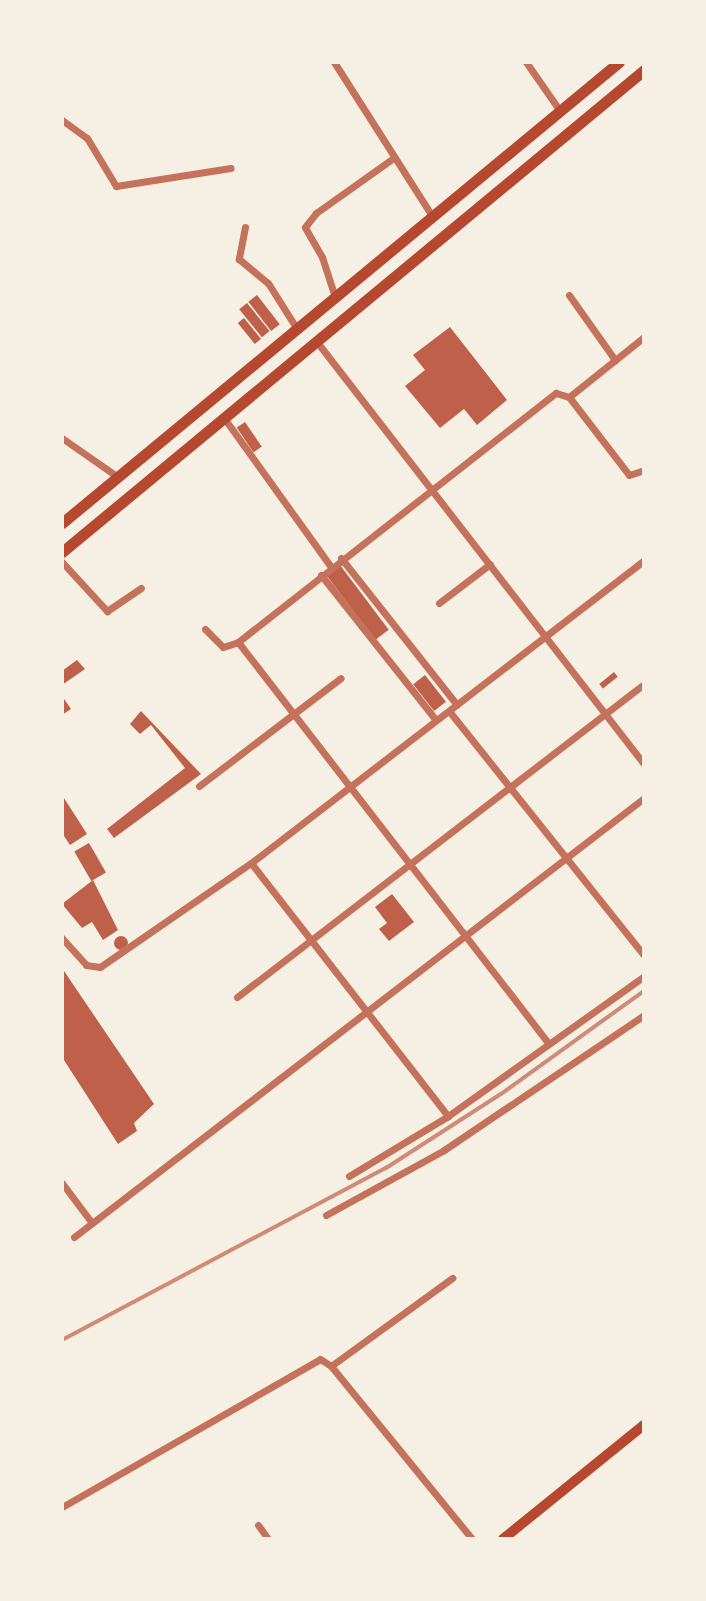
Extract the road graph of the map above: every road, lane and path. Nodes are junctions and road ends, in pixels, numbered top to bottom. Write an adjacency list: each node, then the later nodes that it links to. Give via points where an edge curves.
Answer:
1 (334, 62): 7 (street)
2 (526, 62): 5 (street)
3 (619, 62): 5 (main road)
4 (644, 70): 15 (main road)
5 (560, 111): 9 (main road)
6 (62, 120): 8 (street, via 87,138 116,186)
7 (392, 159): 9 (street); 12 (street, via 316,213 305,227)
8 (231, 168)
9 (432, 216): 12 (main road)
10 (245, 227): 13 (street, via 239,259 268,283)
11 (569, 295): 16 (street)
12 (335, 297): 13 (main road)
13 (297, 329): 21 (main road)
14 (644, 337): 16 (street)
15 (317, 342): 18 (main road); 22 (street)
16 (615, 360): 17 (street)
17 (569, 397): 20 (street, via 626,473 635,476); 22 (street, via 553,395)
18 (224, 418): 24 (main road); 29 (street)
19 (62, 438): 21 (street)
20 (644, 470)
21 (118, 477): 23 (main road)
22 (433, 491): 25 (street); 28 (street)
23 (62, 523)
24 (62, 552)
25 (341, 558): 29 (street); 38 (street)
26 (644, 560): 34 (street)
27 (62, 562): 31 (street, via 107,611)
28 (490, 564): 32 (street); 34 (street)
29 (331, 567): 30 (street)
30 (321, 575): 35 (street); 42 (street)
31 (141, 588)
32 (439, 603)
33 (205, 629): 35 (street, via 223,647)
34 (546, 637): 38 (street); 40 (street)
35 (238, 642): 41 (street)
36 (341, 678): 41 (street)
37 (644, 684): 40 (street)
38 (457, 705): 39 (street)
39 (449, 711): 42 (street); 45 (street)
40 (604, 711): 43 (street); 45 (street)
41 (293, 714): 44 (street); 46 (street)
42 (436, 720): 46 (street)
43 (644, 764)
44 (199, 786)
45 (505, 786): 48 (street); 49 (street)
46 (349, 788): 49 (street); 50 (street)
47 (644, 798): 48 (street)
48 (566, 859): 52 (street); 54 (street)
49 (407, 861): 52 (street); 53 (street)
50 (251, 863): 51 (street, via 100,967 86,965); 53 (street)
51 (62, 938)
52 (467, 938): 57 (street); 59 (street)
53 (311, 941): 56 (street); 57 (street)
54 (644, 955)
55 (644, 976): 59 (street)
56 (237, 997)
57 (368, 1015): 60 (street); 64 (street)
58 (644, 1015): 63 (street, via 444,1150)
59 (549, 1044): 60 (street)
60 (448, 1116): 61 (street)
61 (349, 1176)
62 (62, 1183): 64 (street)
63 (326, 1215)
64 (92, 1223): 65 (street)
65 (74, 1237)
66 (452, 1278): 67 (street)
67 (331, 1366): 69 (street, via 314,1361); 72 (street)
68 (644, 1425): 73 (main road)
69 (62, 1507)
70 (258, 1525): 71 (street)
71 (268, 1539)
72 (472, 1539)
73 (503, 1539)

